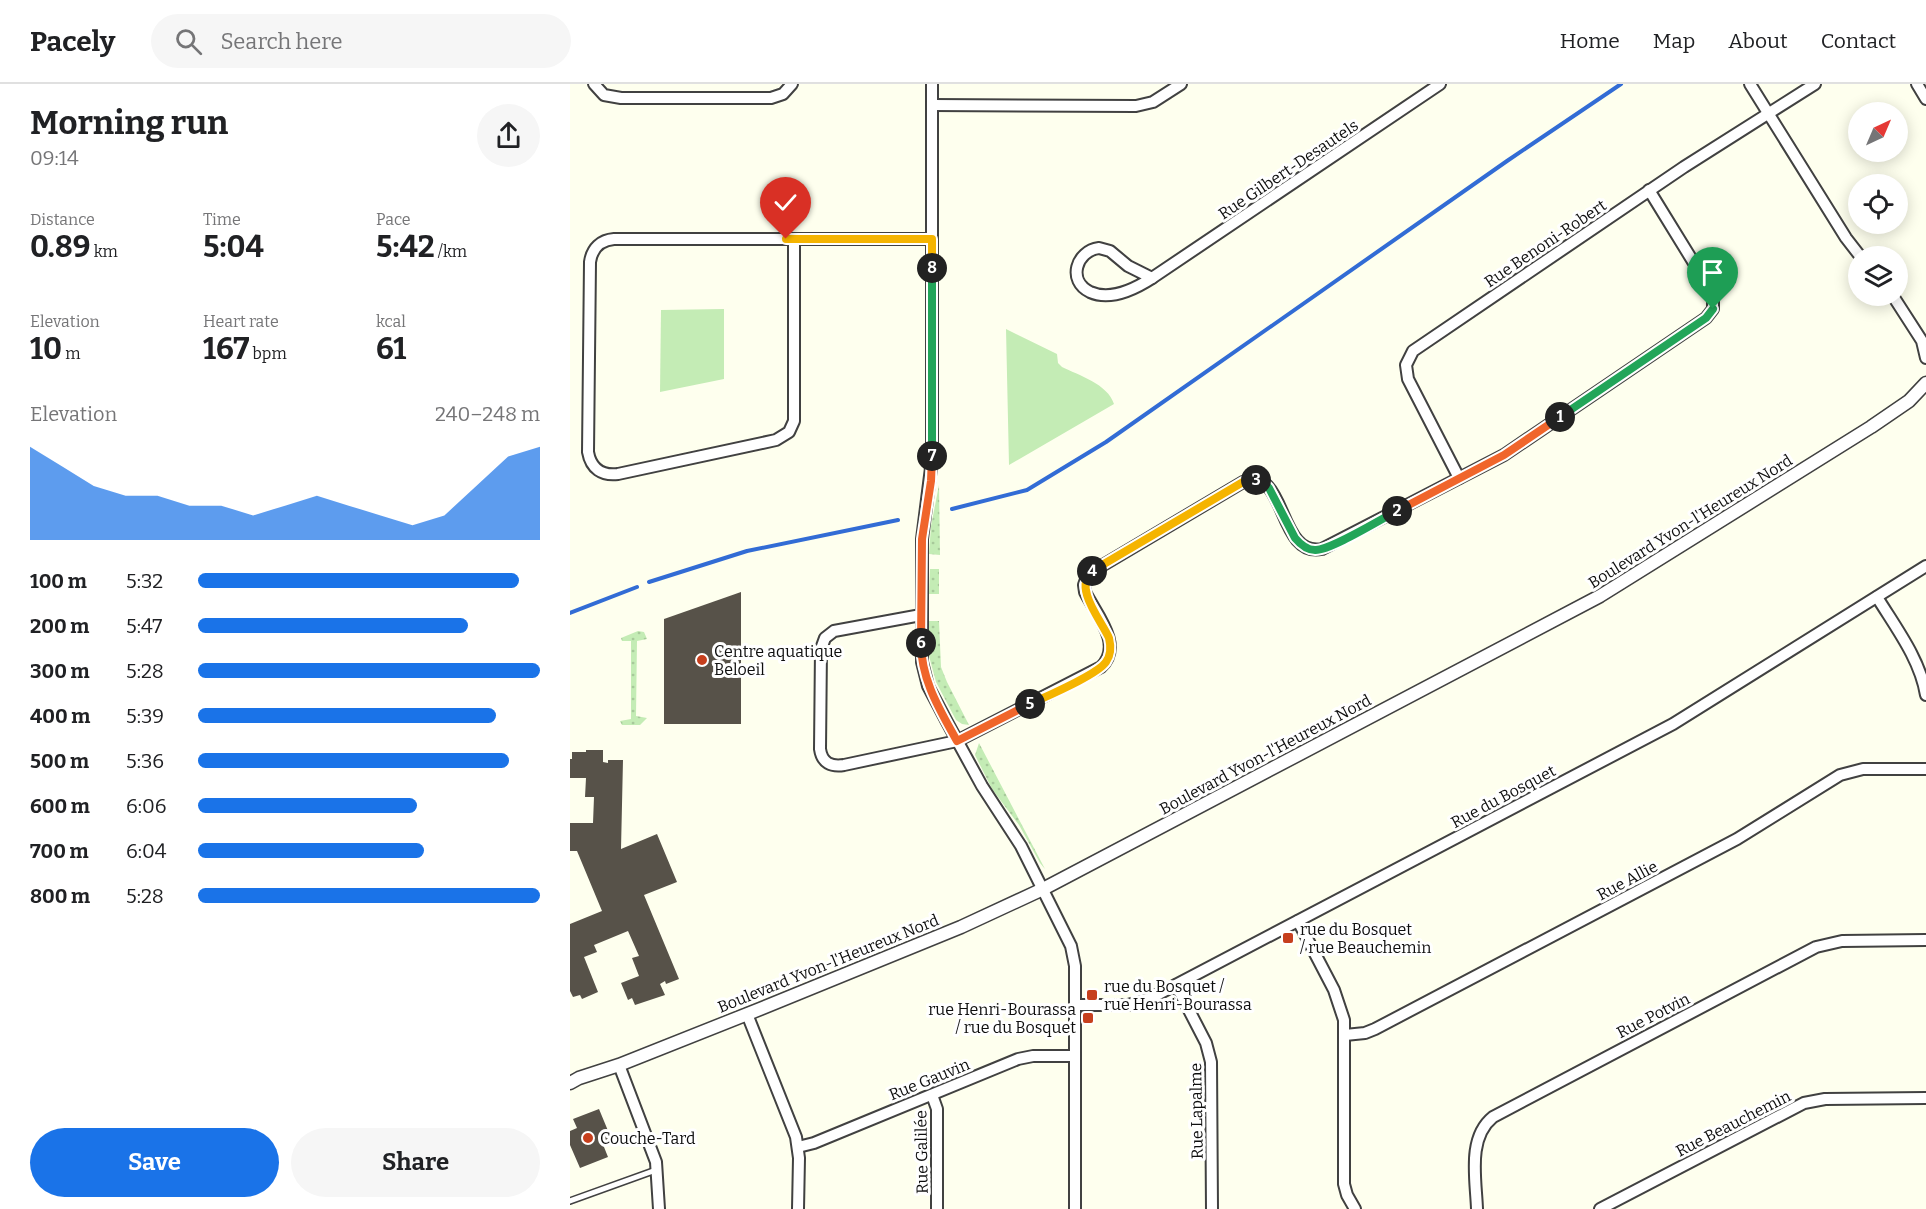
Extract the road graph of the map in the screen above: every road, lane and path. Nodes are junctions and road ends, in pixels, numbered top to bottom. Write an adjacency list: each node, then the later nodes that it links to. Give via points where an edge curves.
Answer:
1 (594, 84): 2 (street, via 604,94 621,98 771,98 783,94)
2 (792, 84)
3 (932, 84): 10 (street)
4 (1181, 84): 10 (street, via 1158,99 1136,106)
5 (1440, 84): 16 (street, Rue Gilbert-Desautels)
6 (1750, 84): 11 (street)
7 (1815, 84): 11 (street, Rue Benoni-Robert)
8 (1917, 84): 9 (street)
9 (1926, 99)
10 (932, 105): 14 (street)
11 (1768, 114): 12 (street, Rue Benoni-Robert); 15 (street)
12 (1650, 190): 20 (street, Rue Benoni-Robert, via 1410,354 1405,368 1408,379); 20 (street, via 1713,294 1711,312 1504,455)
13 (794, 239): 13 (street, via 614,239 596,247 591,262 588,452 597,470 618,474 776,440 789,432 794,421); 14 (street)
14 (932, 239): 23 (street, via 932,471 922,527)
15 (1852, 246)
16 (1152, 278): 16 (street, Rue Gilbert-Desautels, via 1128,267 1103,248 1087,251 1076,267 1080,283 1095,293 1124,292)
17 (1899, 306): 18 (street, via 1922,341)
18 (1926, 358)
19 (1926, 383): 27 (street, Boulevard Yvon-l'Heureux Nord, via 1909,401 1871,427 1600,596)
20 (1459, 478): 25 (street, via 1326,548 1314,550 1297,541 1267,485 1257,480 1243,482 1088,574 1085,592 1110,642 1110,654 1104,665)
21 (1926, 566): 22 (street, Rue du Bosquet)
22 (1877, 597): 24 (street, via 1914,657); 28 (street, Rue du Bosquet, via 1673,724)
23 (921, 615): 25 (street, via 923,670); 25 (street, via 837,630 825,638 821,755 827,763 837,766)
24 (1926, 695)
25 (957, 741): 27 (street)
26 (1926, 769): 33 (street, Rue Allie, via 1863,769 1840,776 1722,848 1375,1029)
27 (1043, 889): 31 (street, via 1071,946); 32 (street, Boulevard Yvon-l'Heureux Nord, via 961,927)
28 (1298, 921): 30 (street, Rue du Bosquet); 33 (street, via 1337,997)
29 (1926, 940): 48 (street, Rue Potvin, via 1842,940 1816,947 1492,1117 1476,1144)
30 (1176, 985): 31 (street, Rue du Bosquet, via 1134,1004); 46 (street, Rue Lapalme, via 1203,1037 1211,1062)
31 (1075, 1005): 34 (street)
32 (747, 1014): 35 (street, Boulevard Yvon-l'Heureux Nord); 39 (street)
33 (1345, 1035): 47 (street, via 1344,1184)
34 (1075, 1056): 37 (street, Rue Gauvin, via 1018,1059); 45 (street)
35 (619, 1065): 36 (street, Boulevard Yvon-l'Heureux Nord); 40 (street)
36 (573, 1079)
37 (932, 1095): 39 (street, Rue Gauvin); 44 (street, Rue Galilée, via 937,1109)
38 (1926, 1098): 49 (street, Rue Beauchemin, via 1825,1099 1804,1103)
39 (798, 1147): 43 (street)
40 (657, 1169): 41 (lane); 42 (street)
41 (570, 1201)
42 (659, 1209)
43 (798, 1209)
44 (937, 1209)
45 (1075, 1209)
46 (1212, 1209)
47 (1355, 1209)
48 (1477, 1209)
49 (1600, 1209)

